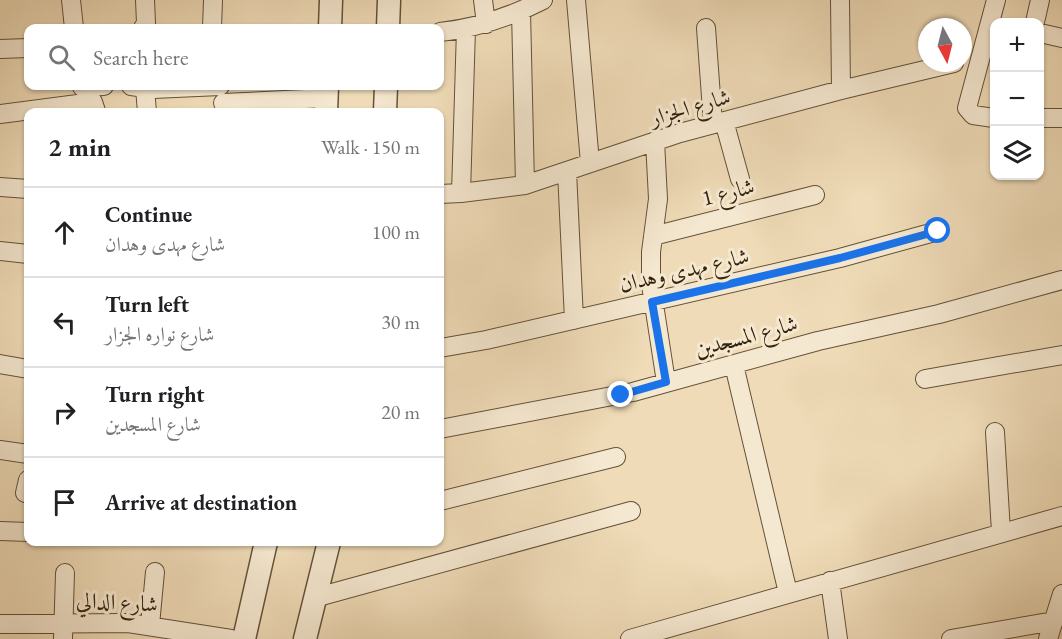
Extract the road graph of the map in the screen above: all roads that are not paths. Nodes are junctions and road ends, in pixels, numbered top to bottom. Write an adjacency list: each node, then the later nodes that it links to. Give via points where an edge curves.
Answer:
1 (71, 0): 14 (street)
2 (145, 0): 15 (street)
3 (213, 0): 16 (street)
4 (331, 0): 17 (street)
5 (389, 0): 18 (street)
6 (483, 0): 19 (street)
7 (543, 0): 12 (street)
8 (576, 0): 47 (street)
9 (840, 0): 34 (street)
10 (996, 0): 27 (street)
11 (1040, 0): 13 (street)
12 (522, 11): 19 (street); 50 (street)
13 (1036, 18)
14 (74, 24)
15 (145, 24)
16 (212, 24)
17 (330, 24)
18 (388, 24)
19 (486, 24): 21 (street)
20 (706, 28): 45 (street)
21 (466, 29): 22 (street); 53 (street)
22 (444, 32)
23 (1044, 34): 24 (street)
24 (1062, 38)
25 (24, 48): 26 (street)
26 (0, 49)
27 (982, 56): 28 (street); 42 (street, via 967,108 973,115)
28 (972, 59)
29 (918, 72): 34 (street, شارع الجزار)
30 (84, 90): 37 (street)
31 (139, 90): 38 (street)
32 (198, 90): 35 (street)
33 (386, 90): 39 (street)
34 (841, 90): 45 (street, شارع الجزار)
35 (222, 97): 36 (street)
36 (326, 99)
37 (95, 107)
38 (146, 108)
39 (385, 108)
40 (24, 112): 41 (street)
41 (0, 114)
42 (990, 117)
43 (1044, 118): 44 (street)
44 (1062, 118)
45 (719, 123): 46 (street, شارع الجزار); 49 (street)
46 (655, 141): 47 (street, شارع الجزار); 57 (street, via 658,199)
47 (590, 163): 48 (street, شارع الجزار)
48 (567, 171): 50 (street, شارع الجزار); 62 (street)
49 (740, 179)
50 (525, 185): 53 (street, شارع الجزار)
51 (0, 187): 52 (street)
52 (24, 189)
53 (461, 193): 54 (street, شارع الجزار)
54 (444, 194)
55 (815, 195): 57 (street, شارع 1)
56 (938, 231): 61 (street, شارع مهدى وهدان)
57 (652, 236): 61 (street)
58 (0, 251): 59 (street)
59 (24, 254)
60 (1062, 280): 66 (street, شارع المسجدين)
61 (652, 302): 62 (street, شارع مهدى وهدان); 69 (street)
62 (574, 320): 63 (street, شارع مهدى وهدان)
63 (444, 347)
64 (1062, 355): 68 (street)
65 (0, 364): 67 (street)
66 (735, 365): 69 (street, شارع المسجدين); 86 (street)
67 (24, 368)
68 (925, 379)
69 (666, 382): 70 (street, شارع المسجدين, via 621,395)
70 (444, 428)
71 (996, 432): 80 (street)
72 (0, 450): 73 (street)
73 (24, 453)
74 (616, 457): 75 (street)
75 (444, 500)
76 (631, 511): 88 (street)
77 (1062, 516): 80 (street)
78 (0, 531): 79 (street)
79 (24, 532)
80 (1001, 532): 85 (street)
81 (265, 546): 95 (street)
82 (328, 546): 88 (street)
83 (155, 572): 91 (street)
84 (65, 573): 92 (street)
85 (830, 581): 86 (street); 98 (street)
86 (788, 593): 97 (street)
87 (1062, 594): 89 (street)
88 (314, 598): 96 (street)
89 (1057, 616): 99 (street); 100 (street)
90 (0, 624): 92 (street, شارع الدالي)
91 (150, 625): 93 (street, شارع الدالي); 94 (street, شارع الدالي)
92 (63, 631): 93 (street, شارع الدالي)
93 (119, 631)
94 (231, 639)
95 (244, 639)
96 (304, 639)
97 (630, 639)
98 (838, 639)
99 (951, 639)
100 (1048, 639)

